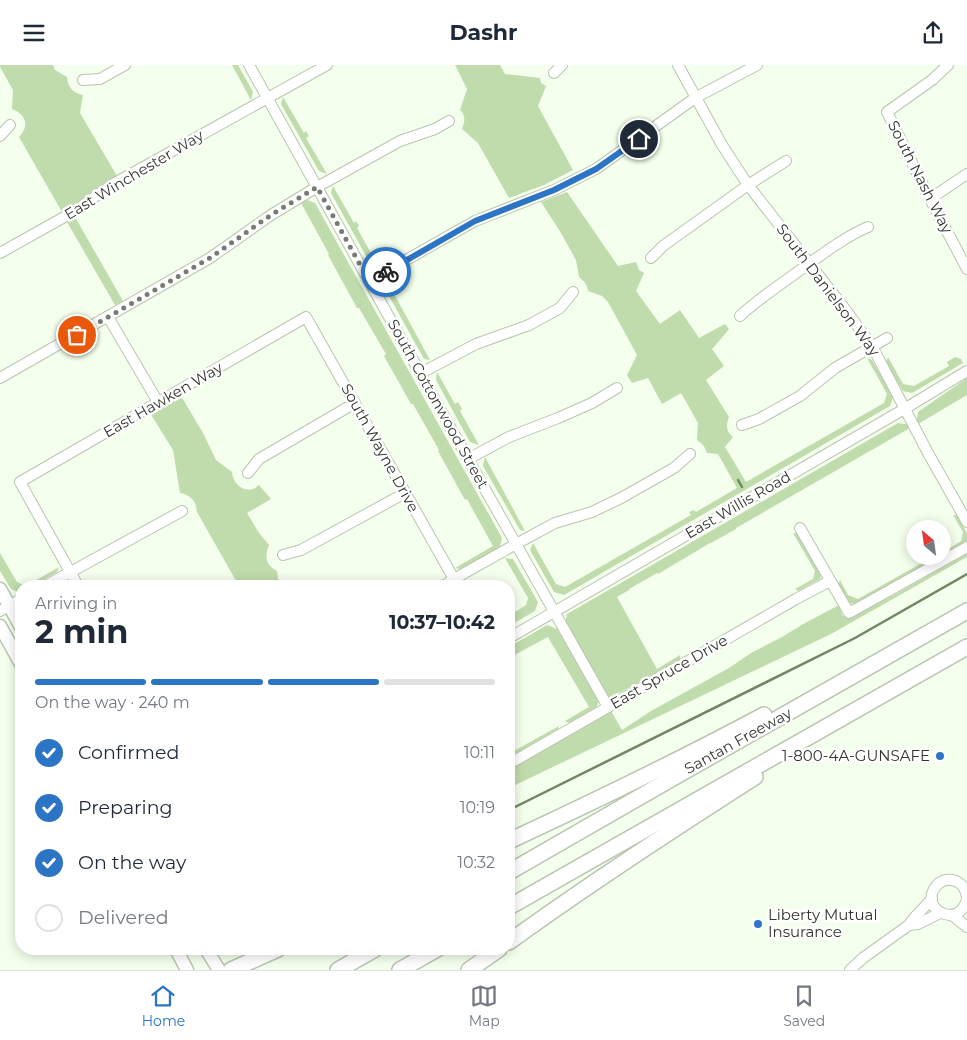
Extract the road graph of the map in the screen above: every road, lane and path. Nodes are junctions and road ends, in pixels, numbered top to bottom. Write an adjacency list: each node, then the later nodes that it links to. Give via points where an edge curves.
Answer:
1 (125, 65): 7 (street, via 100,79)
2 (249, 65): 8 (street, South Cottonwood Street)
3 (327, 65): 8 (street, East Winchester Way)
4 (678, 65): 9 (street, South Danielson Way)
5 (757, 65): 9 (street)
6 (948, 65): 17 (street, South Nash Way, via 887,111)
7 (83, 80)
8 (268, 98): 16 (street, South Cottonwood Street); 19 (street, East Winchester Way, via 113,184 75,211)
9 (695, 98): 15 (street, South Danielson Way); 23 (street, via 596,169 554,190 475,221)
10 (449, 121): 16 (street, via 400,141)
11 (10, 125): 12 (street)
12 (0, 137)
13 (786, 161): 15 (street)
14 (967, 174): 17 (street)
15 (748, 185): 20 (street); 21 (street, South Danielson Way)
16 (317, 187): 23 (street, South Cottonwood Street); 26 (street, via 210,258)
17 (930, 199): 22 (street, South Nash Way)
18 (868, 227): 21 (street)
19 (0, 253)
20 (651, 259)
21 (810, 263): 25 (street); 29 (street, South Danielson Way)
22 (967, 269)
23 (369, 281): 31 (street, South Cottonwood Street)
24 (573, 292): 31 (street, via 560,308 529,325 476,344)
25 (740, 316)
26 (108, 317): 32 (street); 34 (street)
27 (306, 317): 34 (street, East Hawken Way); 35 (street, South Wayne Drive)
28 (887, 338): 29 (street)
29 (872, 346): 36 (street, South Danielson Way); 37 (street, via 835,368 800,396)
30 (967, 371): 36 (street, East Willis Road)
31 (420, 373): 39 (street, South Cottonwood Street)
32 (0, 378)
33 (617, 387): 39 (street, via 592,403 509,437)
34 (158, 403): 48 (street, East Hawken Way, via 20,482)
35 (355, 403): 40 (street, via 259,459); 41 (street, South Wayne Drive)
36 (906, 408): 43 (street, South Danielson Way); 56 (street, East Willis Road)
37 (742, 425)
38 (690, 454): 45 (street, via 674,468 621,498 555,523)
39 (468, 459): 45 (street, South Cottonwood Street)
40 (248, 473)
41 (405, 493): 47 (street, via 301,550); 49 (street, South Wayne Drive)
42 (182, 511): 48 (street)
43 (967, 522)
44 (800, 528): 52 (street)
45 (516, 543): 49 (street); 56 (street, South Cottonwood Street)
46 (967, 547): 52 (street, via 849,613)
47 (283, 555)
48 (70, 572): 50 (street); 51 (street)
49 (454, 579)
50 (56, 580)
51 (75, 580)
52 (830, 581): 63 (street, East Spruce Drive)
53 (0, 589): 54 (main road)
54 (5, 609): 57 (main road)
55 (967, 611): 62 (highway, Santan Freeway)
56 (554, 612): 59 (street, East Willis Road); 63 (street, South Cottonwood Street)
57 (15, 620)
58 (0, 626): 61 (main road)
59 (515, 635)
60 (967, 647): 64 (highway, Santan Freeway)
61 (15, 653)
62 (880, 661): 66 (highway, via 841,673 720,739); 67 (highway, Santan Freeway)
63 (608, 707): 65 (street, East Spruce Drive)
64 (810, 735): 70 (highway, Santan Freeway); 75 (highway, via 778,763)
65 (515, 761)
66 (515, 838)
67 (515, 869)
68 (967, 898): 69 (street, via 964,887 949,879 934,888); 72 (street, via 966,905)
69 (932, 899): 71 (street); 73 (street)
70 (515, 904)
71 (940, 913): 72 (street); 73 (street)
72 (952, 915): 74 (street)
73 (909, 925): 88 (street)
74 (967, 927)
75 (515, 938)
76 (179, 955): 82 (main road)
77 (210, 955): 83 (main road)
78 (265, 955): 84 (highway)
79 (364, 955): 85 (highway)
80 (426, 955): 86 (highway)
81 (490, 955): 87 (highway)
82 (187, 970)
83 (219, 970)
84 (231, 970)
85 (338, 970)
86 (400, 970)
87 (469, 970)
88 (850, 970)

